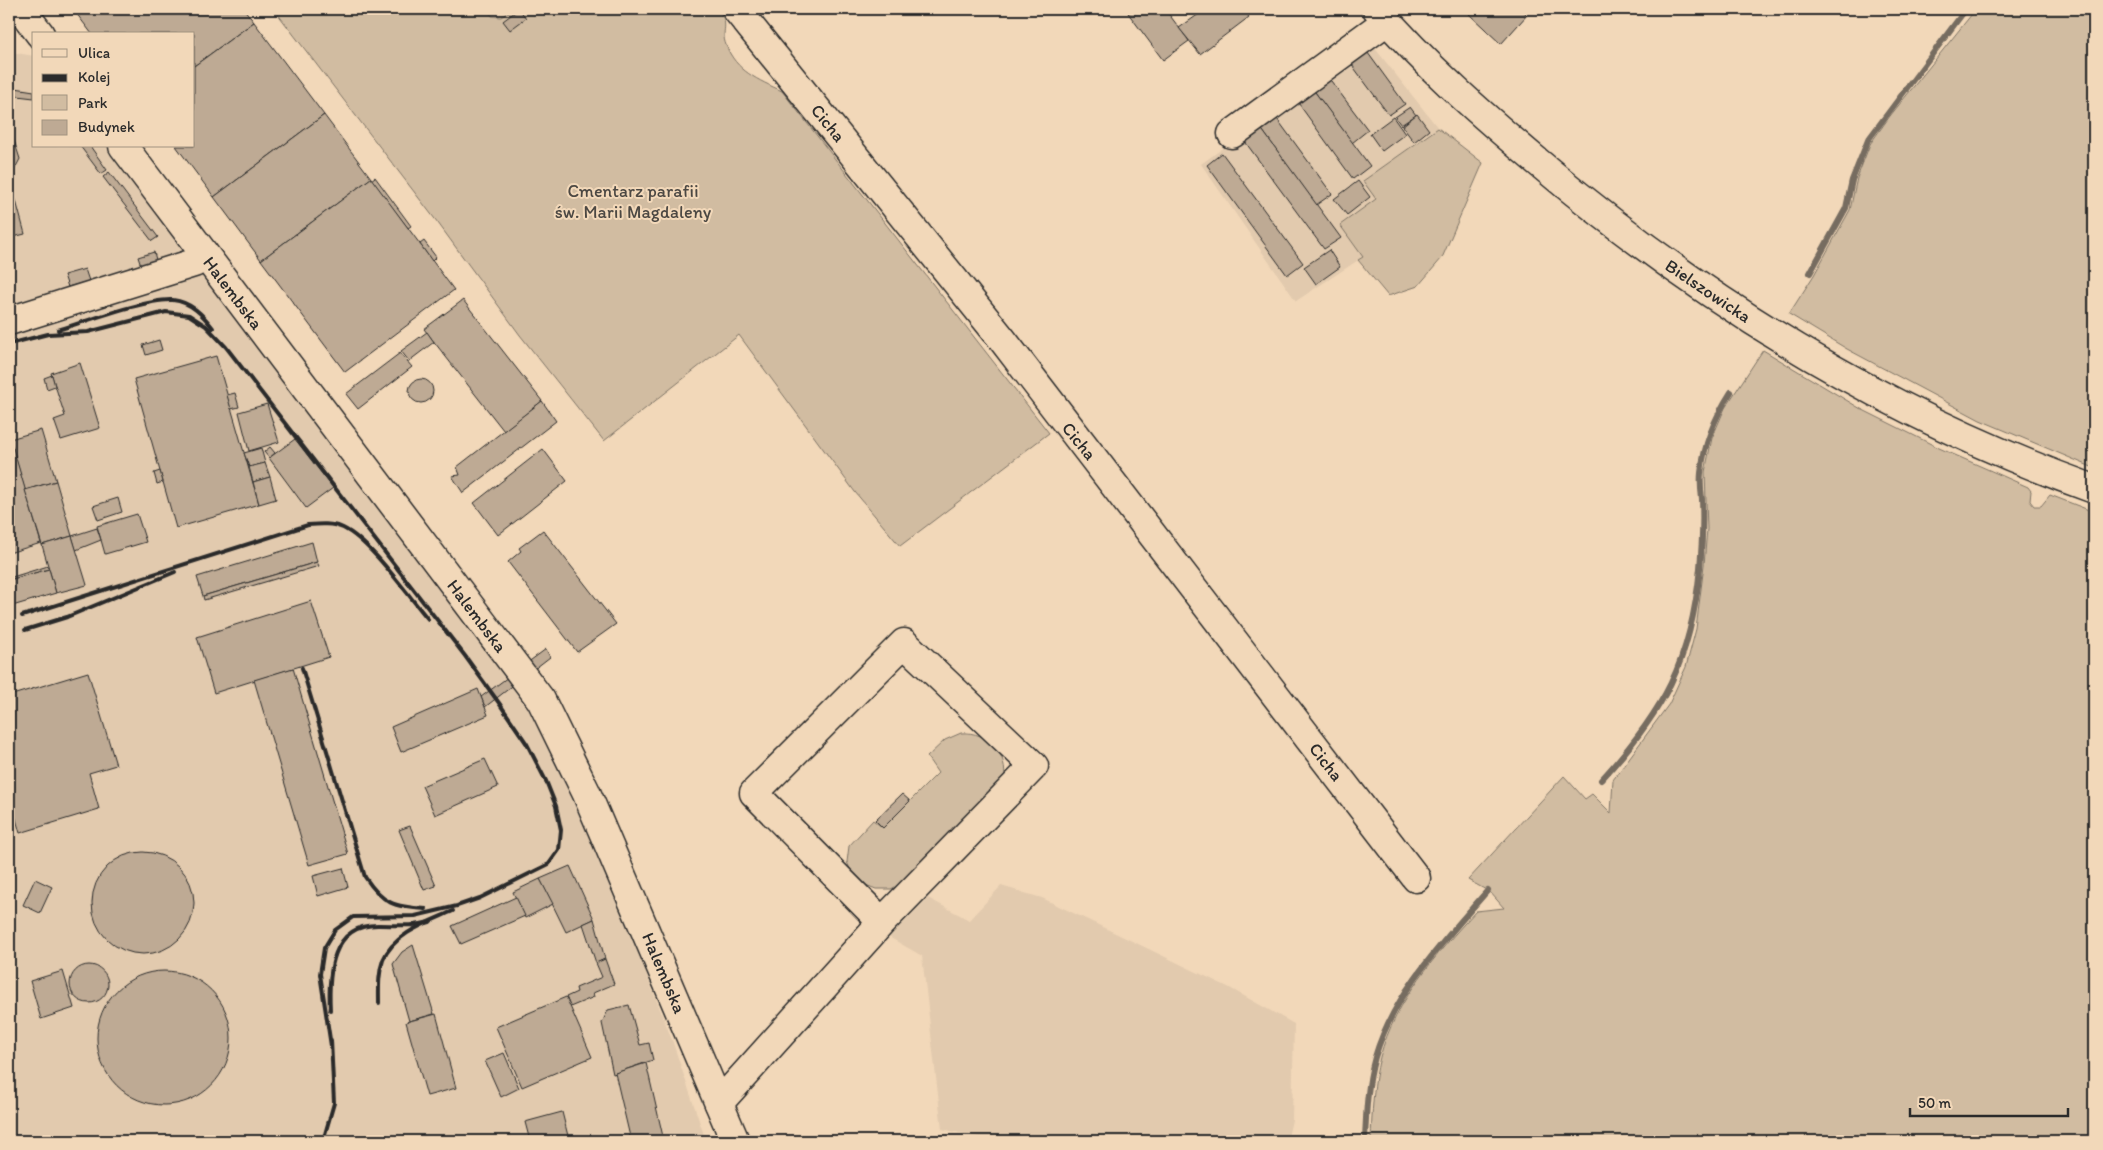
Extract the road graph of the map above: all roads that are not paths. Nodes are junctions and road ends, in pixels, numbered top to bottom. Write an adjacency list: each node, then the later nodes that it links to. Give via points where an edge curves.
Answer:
1 (21, 9): 4 (street)
2 (736, 9): 10 (street, Cicha, via 996,332)
3 (1382, 15): 5 (street); 9 (street, Bielszowicka, via 1494,125 1595,210 1738,313 1877,394 2042,470)
4 (38, 32)
5 (1232, 134)
6 (124, 148): 7 (street, Halembska)
7 (204, 254): 8 (street, via 194,262); 12 (street, Halembska, via 541,700 586,792)
8 (9, 321)
9 (2094, 489)
10 (1416, 878)
11 (882, 922): 11 (street, via 754,793 904,643 1034,766); 12 (street)
12 (719, 1103): 13 (street, Halembska)
13 (735, 1141)

